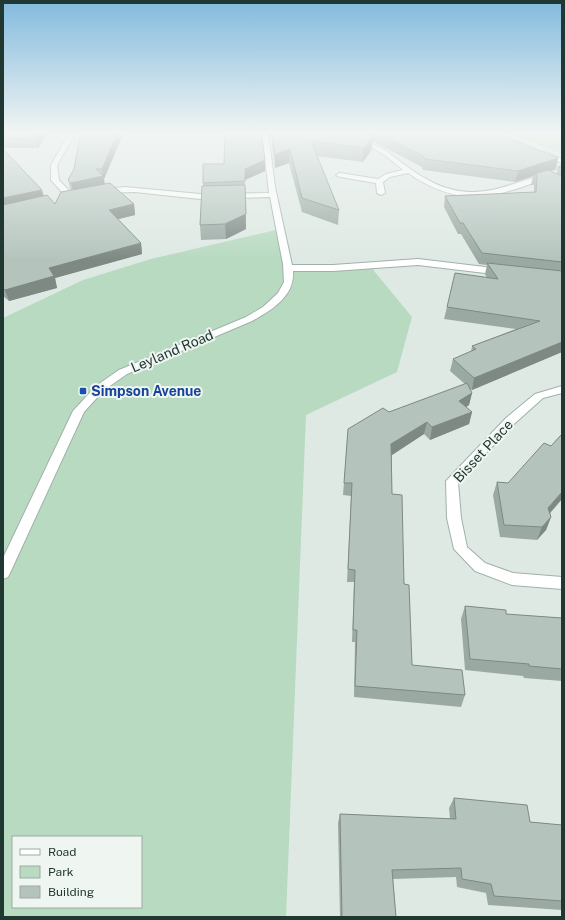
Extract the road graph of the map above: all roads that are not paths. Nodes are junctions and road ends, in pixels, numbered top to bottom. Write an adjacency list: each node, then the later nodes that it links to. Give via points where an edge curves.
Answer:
1 (55, 175): 13 (street, via 55,180)
2 (272, 175): 12 (street, Leyland Road)
3 (388, 175): 8 (street)
4 (415, 175): 7 (street, via 440,190 466,196 492,194)
5 (552, 175): 7 (street)
6 (340, 176): 8 (street)
7 (545, 177): 9 (street)
8 (379, 181): 11 (street)
9 (556, 182)
10 (93, 193): 12 (street, via 141,189 210,198)
11 (381, 193)
12 (273, 195): 14 (street, Leyland Road)
13 (72, 198)
14 (288, 268): 15 (street, via 333,268 418,262); 17 (street, Leyland Road, via 288,282 279,297 268,308 249,319 123,372 100,388 79,412)
15 (514, 273)
16 (562, 389): 18 (street, Bisset Place, via 539,396 510,421 452,481 454,518 460,549 480,567 512,579)
17 (3, 573)
18 (562, 583)

